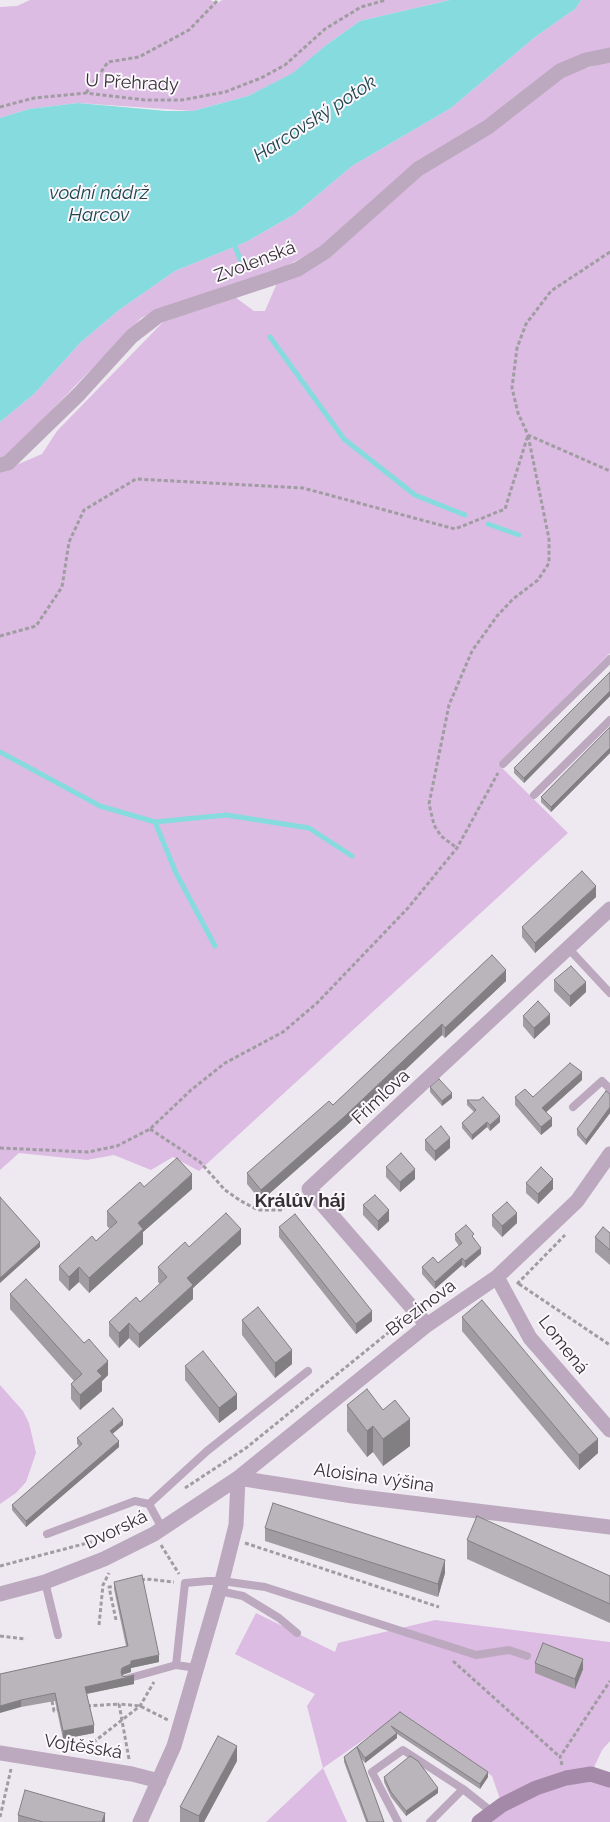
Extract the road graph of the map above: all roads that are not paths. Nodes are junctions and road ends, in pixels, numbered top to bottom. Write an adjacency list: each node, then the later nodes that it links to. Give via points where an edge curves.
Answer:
1 (610, 55): 2 (street, Zvolenská, via 586,60 560,71 488,127 418,168 325,252 298,269 158,316 132,336 79,394 8,463)
2 (0, 465)
3 (610, 659): 5 (lane)
4 (610, 720): 6 (lane)
5 (503, 764)
6 (534, 794)
7 (610, 909): 8 (street, Frimlova)
8 (568, 949): 9 (lane); 14 (street, Frimlova, via 309,1189)
9 (610, 993)
10 (610, 1089): 11 (lane, via 602,1081)
11 (573, 1107)
12 (610, 1154): 13 (street, Březinova, via 577,1201)
13 (497, 1277): 14 (street, Březinova); 16 (street, Lomená, via 530,1338)
14 (427, 1325): 17 (street, Březinova)
15 (308, 1370): 18 (lane, via 207,1451)
16 (610, 1430)
17 (238, 1478): 19 (street, Aloisina výšina, via 353,1496); 20 (street, Dvorská); 23 (street, via 236,1525)
18 (149, 1504): 20 (lane); 21 (lane, via 135,1501)
19 (610, 1527)
20 (158, 1531): 22 (street, Dvorská, via 104,1559)
21 (47, 1534)
22 (45, 1582): 24 (street, Dvorská); 26 (lane)
23 (220, 1586): 25 (lane, via 243,1596); 27 (lane, via 265,1587 476,1655 509,1650); 28 (lane, via 185,1583); 29 (street)
24 (0, 1594)
25 (297, 1633)
26 (58, 1635)
27 (527, 1656)
28 (176, 1665): 29 (lane); 30 (lane)
29 (197, 1668): 33 (street, via 174,1746)
30 (126, 1679)
31 (7, 1754): 33 (street, Vojtěšská)
32 (610, 1780): 35 (street, via 591,1774 566,1778 536,1788)
33 (159, 1781): 36 (street)
34 (463, 1789): 35 (lane); 37 (lane, via 403,1750 372,1772); 38 (lane)
35 (492, 1812): 39 (street)
36 (140, 1822)
37 (398, 1822)
38 (430, 1822)
39 (479, 1822)

